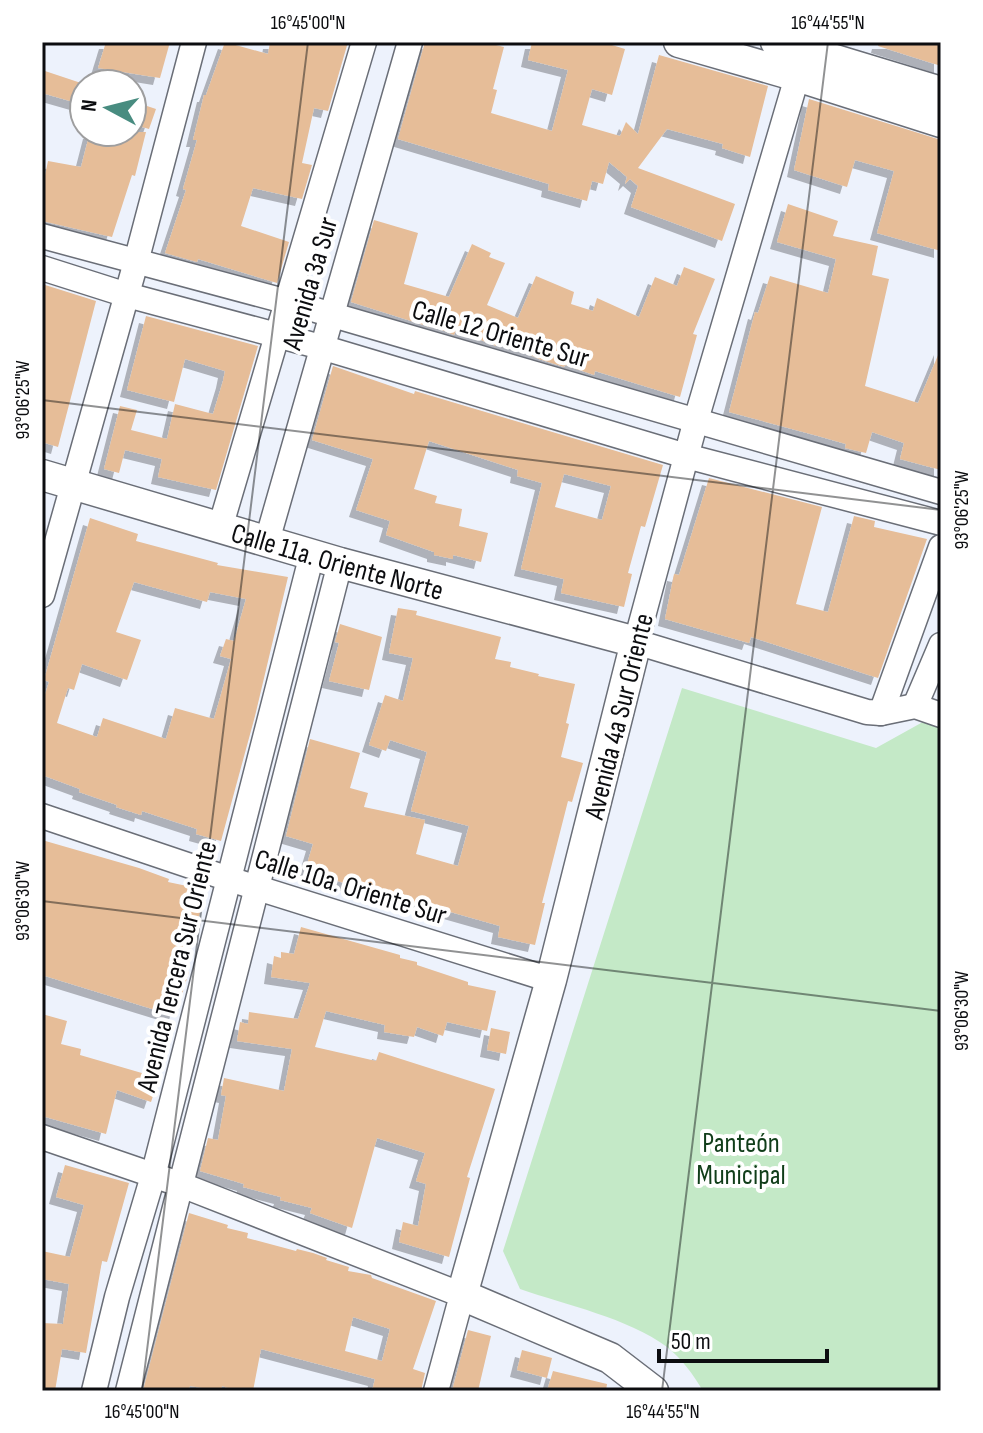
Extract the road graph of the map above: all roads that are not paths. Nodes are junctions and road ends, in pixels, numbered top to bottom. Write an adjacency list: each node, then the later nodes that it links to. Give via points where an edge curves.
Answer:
1 (194, 42): 11 (street)
2 (364, 42): 8 (street, Avenida 3a Sur)
3 (410, 42): 9 (street, Avenida 3a Sur)
4 (679, 42): 5 (street)
5 (796, 53): 6 (street); 7 (street); 18 (street, Avenida 4a Sur Oriente)
6 (941, 92)
7 (941, 122)
8 (329, 161): 9 (street); 14 (street, Avenida 3a Sur)
9 (371, 174): 15 (street, Avenida 3a Sur)
10 (42, 236): 11 (street, Calle 12 Oriente Sur)
11 (136, 262): 13 (street); 14 (street, Calle 12 Oriente Sur)
12 (42, 268): 13 (street)
13 (127, 295): 16 (street); 21 (street)
14 (288, 302): 15 (street, Calle 12 Oriente Sur); 16 (street, Avenida 3a Sur)
15 (330, 315): 17 (street, Avenida 3a Sur); 18 (street, Calle 12 Oriente Sur)
16 (277, 336): 17 (street); 24 (street, Avenida 3a Sur)
17 (321, 347): 19 (street); 25 (street, Avenida 3a Sur)
18 (696, 420): 19 (street, Avenida 4a Sur Oriente); 22 (street, Calle 12 Oriente Sur)
19 (686, 456): 23 (street); 29 (street, Avenida 4a Sur Oriente)
20 (42, 475): 21 (street, Calle 11a. Oriente Norte)
21 (74, 484): 24 (street, Calle 11a. Oriente Norte); 28 (street)
22 (941, 492)
23 (941, 523)
24 (220, 528): 25 (street, Calle 11a. Oriente Norte)
25 (267, 541): 27 (street, Calle 11a. Oriente Norte)
26 (941, 547): 32 (street)
27 (326, 558): 29 (street, Calle 11a. Oriente Norte); 35 (street, Avenida Tercera Sur Oriente); 36 (street, Avenida Tercera Sur Oriente)
28 (42, 595)
29 (636, 642): 32 (street); 37 (street, Avenida 4a Sur Oriente)
30 (941, 645): 31 (street)
31 (915, 706): 32 (street); 33 (street)
32 (881, 713)
33 (941, 715)
34 (42, 816): 35 (street, Calle 10a. Oriente Sur)
35 (229, 879): 36 (street, Calle 10a. Oriente Sur); 39 (street, Avenida Tercera Sur Oriente)
36 (257, 886): 37 (street, Calle 10a. Oriente Sur); 40 (street, Avenida Tercera Sur Oriente)
37 (551, 980): 41 (street, Avenida 4a Sur Oriente)
38 (42, 1137): 39 (street)
39 (153, 1176): 40 (street); 42 (street, Avenida Tercera Sur Oriente)
40 (179, 1184): 41 (street); 43 (street, Avenida Tercera Sur Oriente)
41 (462, 1295): 44 (street, Avenida 4a Sur Oriente); 45 (street, via 610,1358)
42 (94, 1391)
43 (128, 1391)
44 (436, 1391)
45 (653, 1391)

